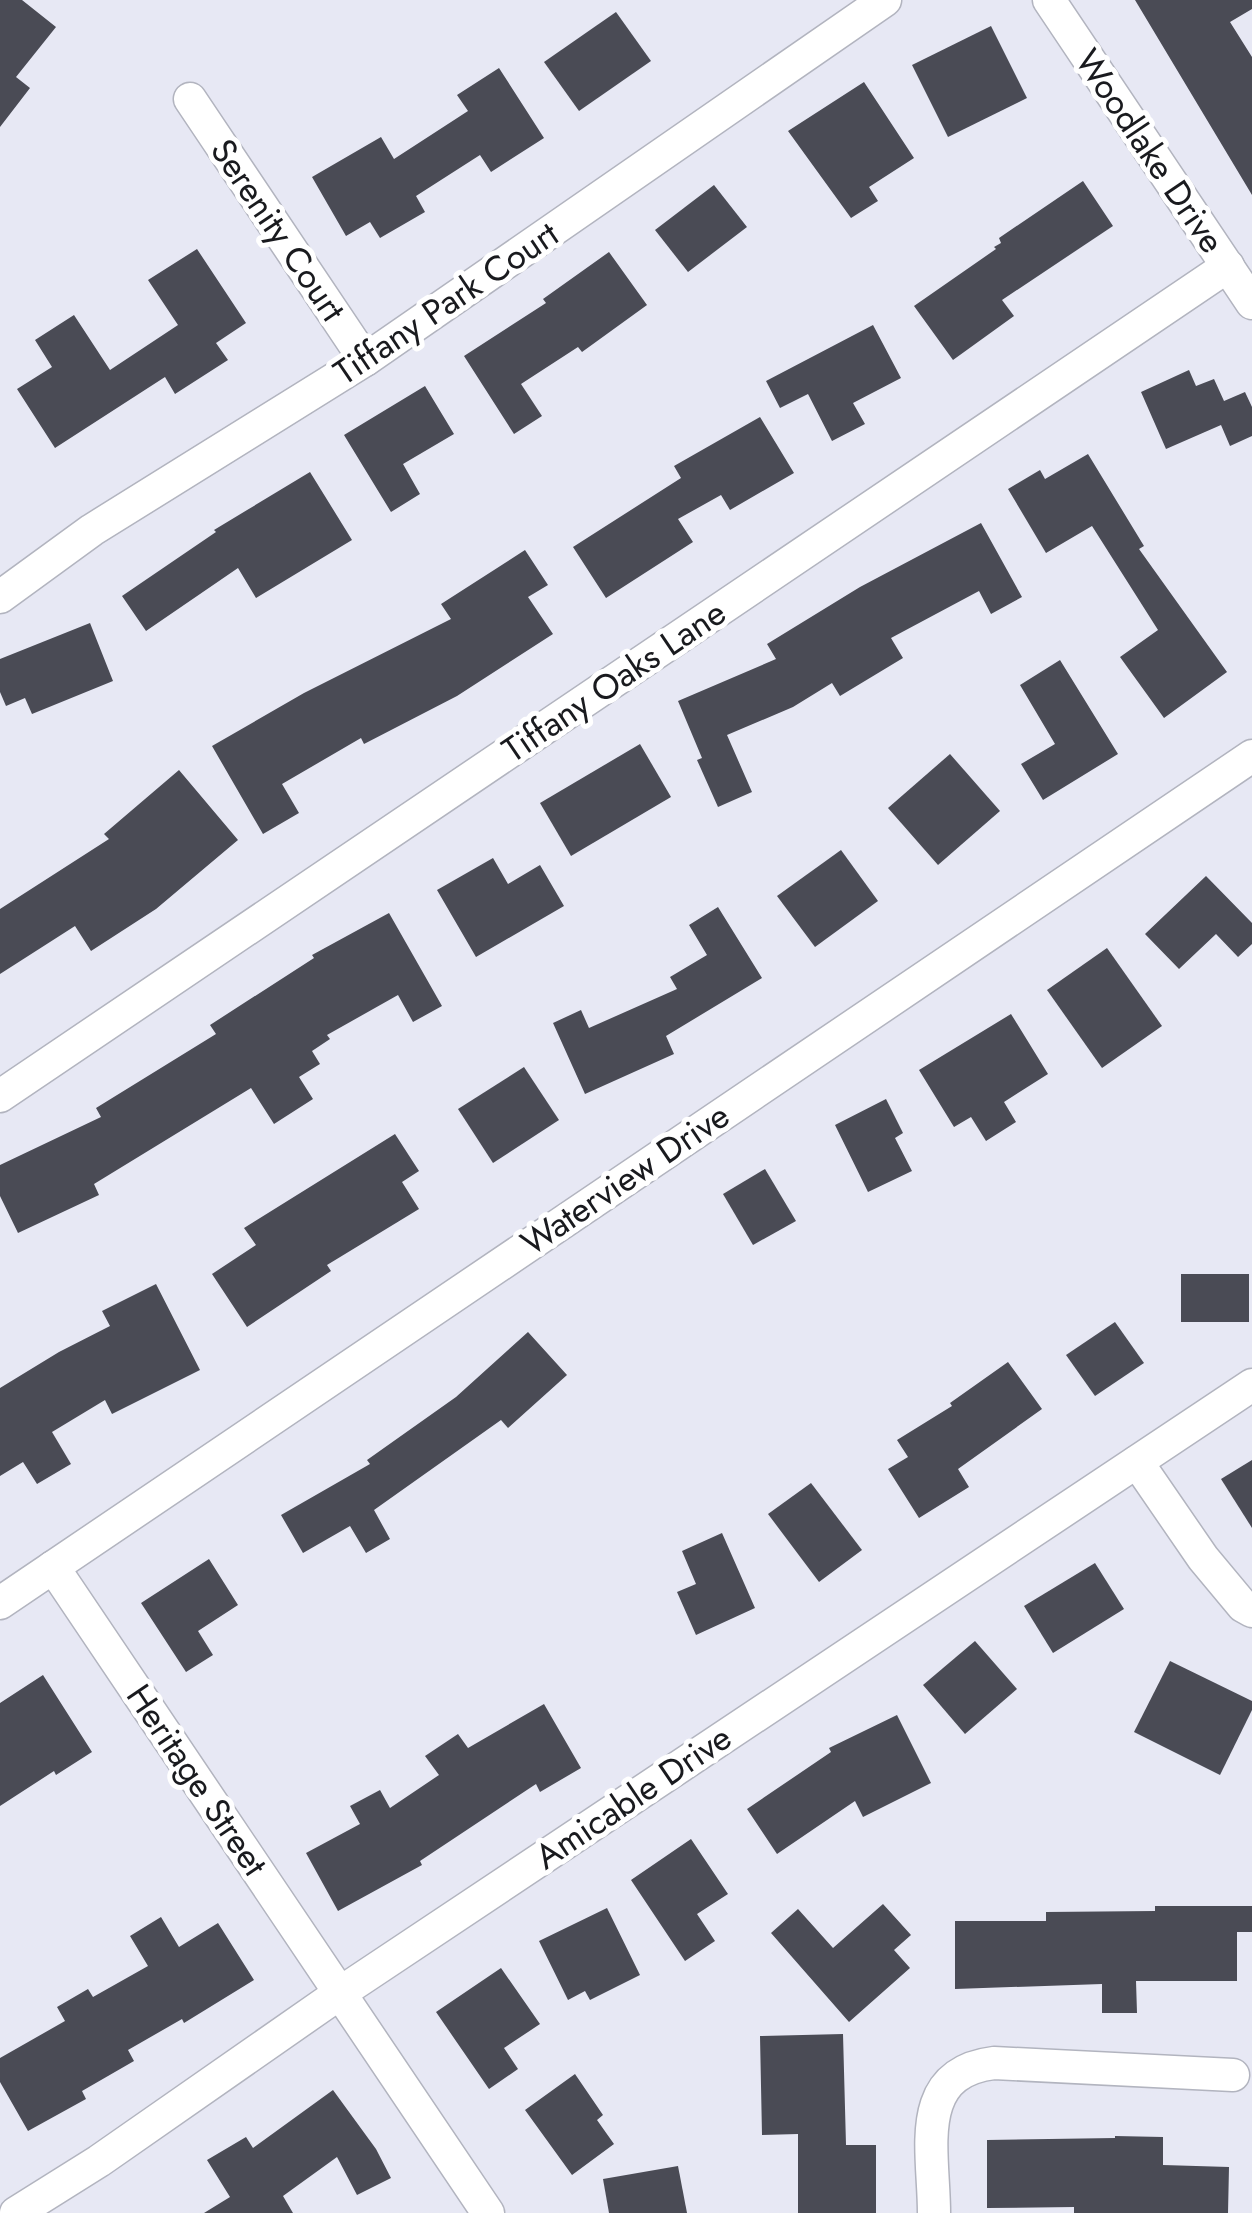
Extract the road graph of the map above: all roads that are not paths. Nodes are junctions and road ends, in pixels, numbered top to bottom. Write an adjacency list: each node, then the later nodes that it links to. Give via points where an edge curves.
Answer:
1 (885, 0): 6 (street, Tiffany Park Court)
2 (1049, 0): 4 (street, Woodlake Drive)
3 (190, 99): 6 (street, Serenity Court)
4 (1228, 266): 5 (street, Woodlake Drive); 9 (street, Tiffany Oaks Lane)
5 (1252, 302)
6 (365, 360): 7 (street, Tiffany Park Court, via 92,530)
7 (0, 597)
8 (1252, 756): 12 (street, Waterview Drive)
9 (0, 1096)
10 (1252, 1384): 11 (street, Amicable Drive)
11 (1137, 1462): 14 (street, via 1203,1558); 15 (street, Amicable Drive)
12 (53, 1567): 13 (street, Waterview Drive); 15 (street, Heritage Street)
13 (0, 1603)
14 (1252, 1611)
15 (340, 1993): 17 (street, Amicable Drive); 18 (street, Heritage Street)
16 (1233, 2075): 19 (street, via 994,2062 965,2068 945,2083 934,2112)
17 (16, 2213)
18 (488, 2213)
19 (934, 2213)

